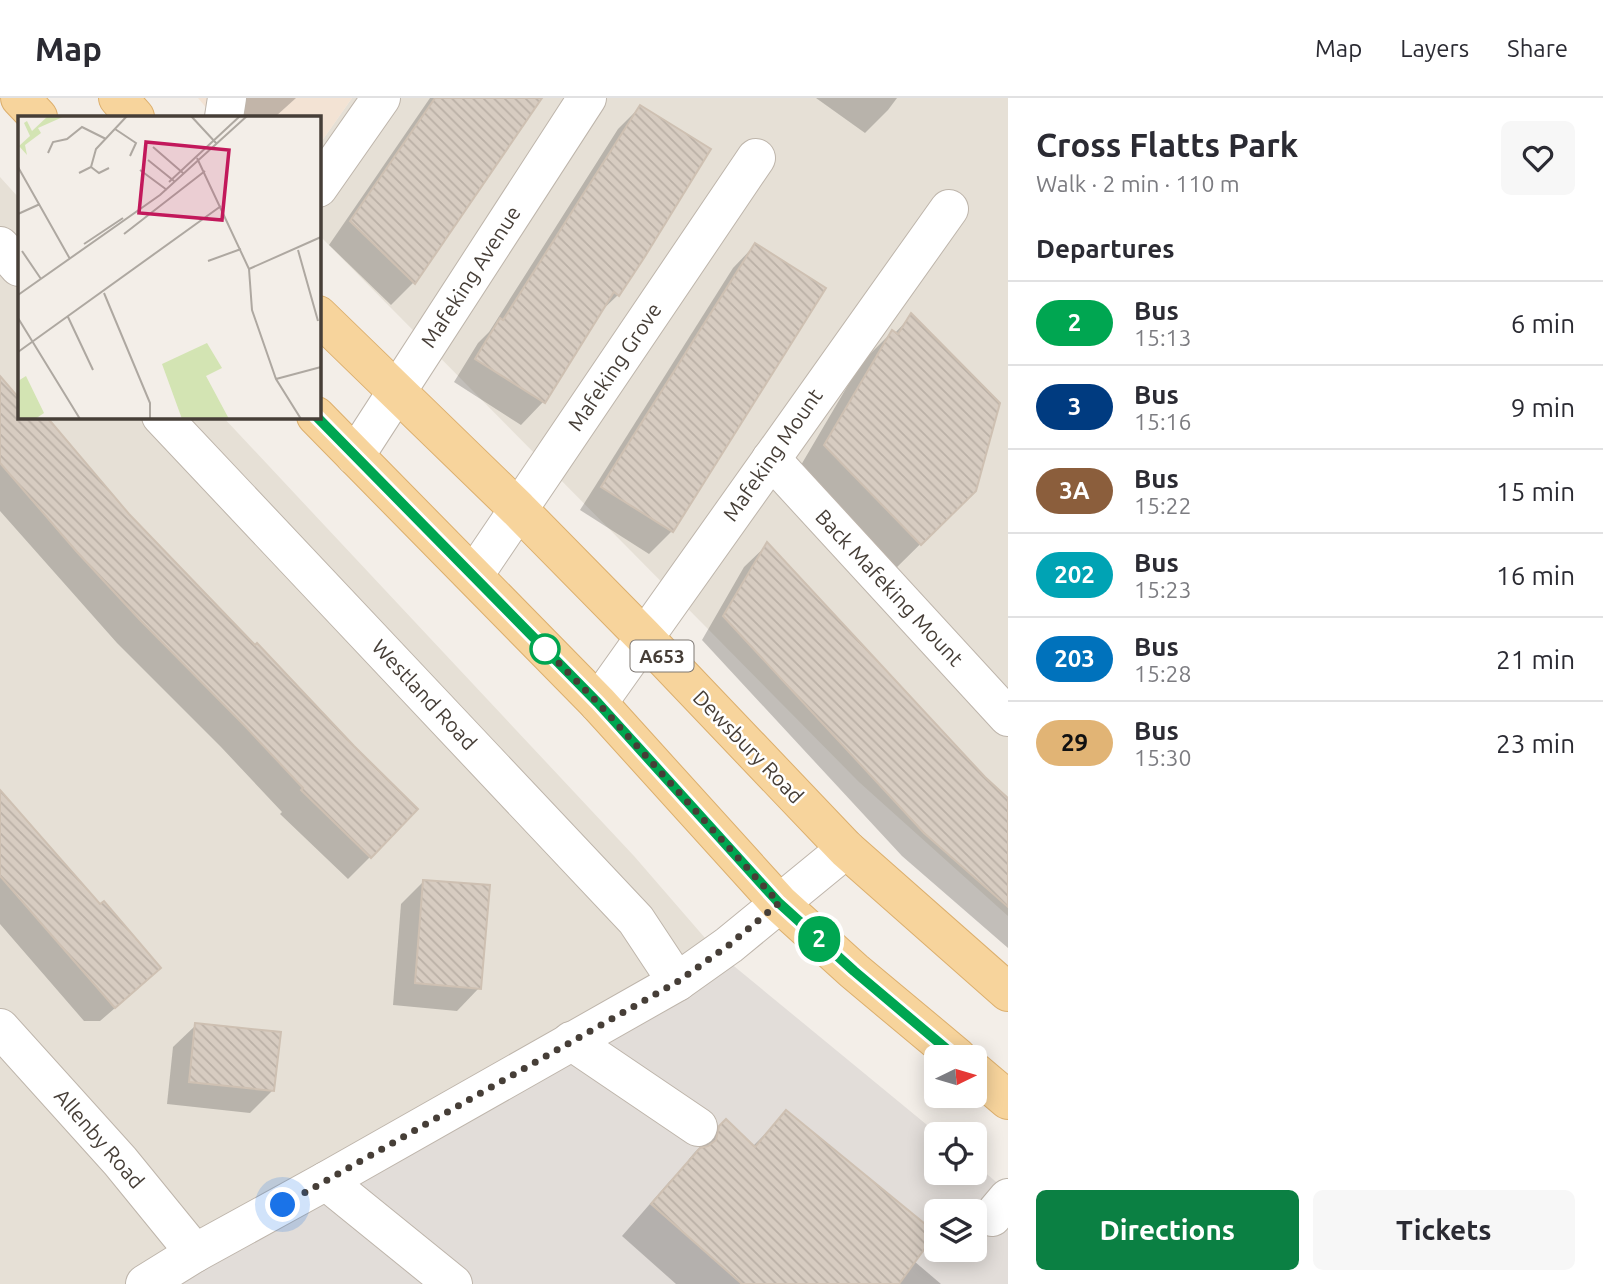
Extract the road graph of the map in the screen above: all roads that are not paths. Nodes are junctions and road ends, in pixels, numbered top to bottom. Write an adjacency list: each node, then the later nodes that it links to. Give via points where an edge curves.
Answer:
1 (20, 98): 6 (main road)
2 (118, 98): 7 (main road)
3 (227, 98): 8 (street)
4 (380, 98): 10 (street)
5 (587, 98): 15 (street, Mafeking Avenue)
6 (37, 116)
7 (134, 116)
8 (225, 116)
9 (756, 158): 20 (street, Mafeking Grove)
10 (320, 185)
11 (950, 209): 19 (street, Mafeking Mount)
12 (0, 246): 13 (street)
13 (18, 266)
14 (320, 317): 15 (main road, Dewsbury Road / A653)
15 (397, 390): 18 (street, Mafeking Avenue); 20 (main road, Dewsbury Road / A653)
16 (163, 418): 27 (street, Westland Road, via 630,913)
17 (318, 418): 18 (main road)
18 (355, 456): 21 (main road)
19 (771, 459): 22 (street, Mafeking Mount); 24 (street, Back Mafeking Mount)
20 (518, 509): 21 (street, Mafeking Grove); 22 (main road, Dewsbury Road / A653)
21 (474, 575): 23 (main road)
22 (644, 637): 23 (street, Mafeking Mount); 25 (main road, Dewsbury Road / A653)
23 (598, 703): 26 (main road)
24 (1008, 717)
25 (846, 849): 26 (street); 28 (main road, Dewsbury Road / A653)
26 (779, 903): 27 (street); 31 (main road)
27 (677, 982): 30 (street)
28 (1008, 992)
29 (0, 1028): 36 (street, Allenby Road, via 120,1161)
30 (572, 1041): 34 (street); 35 (street)
31 (943, 1045)
32 (987, 1082): 33 (main road)
33 (1008, 1100)
34 (698, 1127)
35 (327, 1181): 36 (street); 38 (street)
36 (195, 1253): 37 (street)
37 (145, 1284)
38 (453, 1284)

